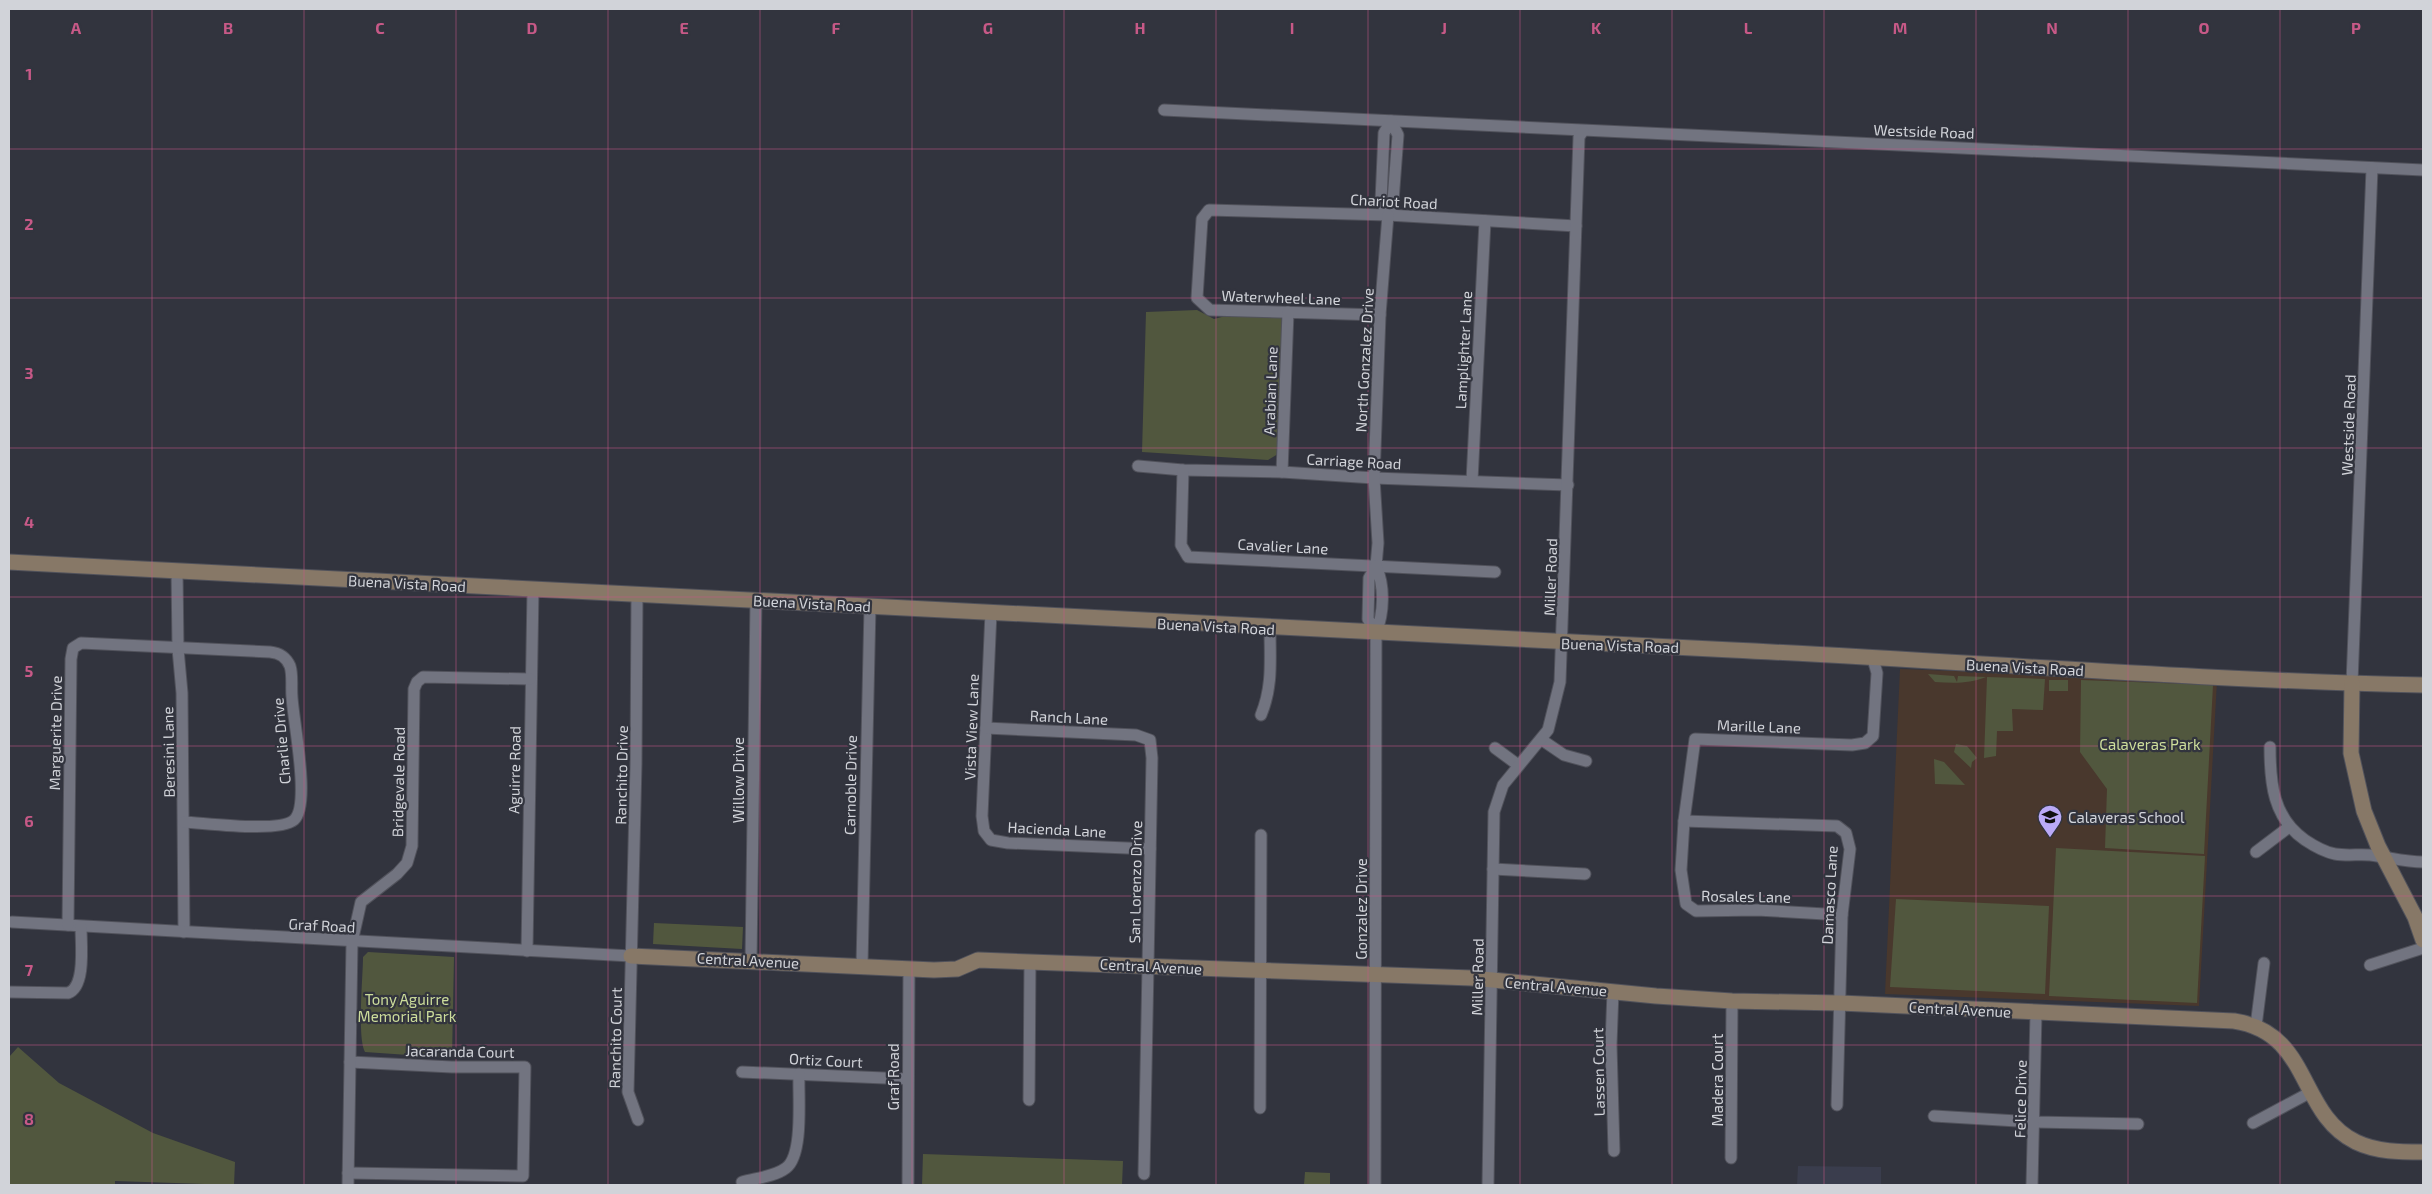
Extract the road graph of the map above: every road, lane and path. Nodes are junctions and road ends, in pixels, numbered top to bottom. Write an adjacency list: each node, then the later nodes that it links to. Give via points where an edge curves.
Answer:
1 (1164, 110): 2 (street, Westside Road)
2 (1391, 121): 3 (street, Westside Road); 6 (street, North Gonzalez Drive, via 1384,133 1381,201)
3 (1583, 131): 4 (street, Westside Road); 8 (street, Miller Road, via 1579,137)
4 (2372, 168): 5 (street, Westside Road); 33 (street, Westside Road)
5 (2423, 170)
6 (1388, 215): 7 (street, Chariot Road); 9 (street, Chariot Road, via 1209,210 1202,220 1197,298); 11 (street, North Gonzalez Drive)
7 (1485, 221): 8 (street, Chariot Road); 16 (street, Lamplighter Lane)
8 (1576, 226): 17 (street, Miller Road)
9 (1210, 310): 10 (street, Waterwheel Lane)
10 (1288, 312): 11 (street, Waterwheel Lane); 14 (street, Arabian Lane)
11 (1380, 316): 15 (street, North Gonzalez Drive)
12 (1138, 466): 13 (street, Carriage Road)
13 (1183, 470): 14 (street, Carriage Road); 19 (street, Cavalier Lane, via 1181,545 1188,557)
14 (1282, 472): 15 (street, Carriage Road)
15 (1374, 478): 16 (street, Carriage Road); 19 (street, North Gonzalez Drive, via 1378,543)
16 (1472, 481): 17 (street, Carriage Road)
17 (1568, 485): 29 (street, Miller Road)
18 (9, 562): 20 (street, Buena Vista Road)
19 (1376, 566): 21 (street, Cavalier Lane); 28 (street, North Gonzalez Drive, via 1382,579 1382,595 1381,620)
20 (177, 571): 22 (street, Buena Vista Road); 30 (street, Beresini Lane)
21 (1494, 572)
22 (533, 589): 23 (street, Buena Vista Road); 32 (street, Aguirre Road)
23 (636, 594): 24 (street, Buena Vista Road); 64 (street, Ranchito Drive)
24 (756, 600): 25 (street, Buena Vista Road); 65 (street, Willow Drive)
25 (870, 606): 26 (street, Buena Vista Road); 68 (street, Carnoble Drive)
26 (991, 612): 27 (street, Buena Vista Road); 36 (street, Vista View Lane)
27 (1270, 629): 28 (street, Buena Vista Road); 35 (street, via 1269,698)
28 (1376, 633): 29 (street, Buena Vista Road); 73 (street, Gonzalez Drive)
29 (1562, 643): 31 (street, Buena Vista Road); 38 (street, Miller Road, via 1556,703)
30 (178, 648): 44 (street, Beresini Lane); 44 (street, Charlie Drive, via 279,652 291,669 300,761 300,811 294,820 262,827); 57 (street, Marguerite Drive, via 81,644 73,648)
31 (1874, 659): 33 (street, Buena Vista Road); 43 (street, Marille Lane, via 1877,674 1873,736 1865,743 1852,746 1695,739)
32 (530, 679): 61 (street, Bridgevale Road, via 423,677 417,682 414,689 412,846 407,863 362,902); 63 (street, Aguirre Road)
33 (2352, 683): 34 (street, Buena Vista Road); 50 (street, via 2355,778 2364,811)
34 (2423, 685)
35 (1261, 716)
36 (986, 728): 37 (street, Ranch Lane, via 1136,735); 47 (street, Vista View Lane, via 982,816 984,831)
37 (1150, 740): 48 (street, San Lorenzo Drive)
38 (1542, 740): 41 (street, via 1564,755); 42 (street, Miller Road)
39 (2270, 747): 45 (street, via 2272,788)
40 (1495, 748): 42 (street)
41 (1586, 760)
42 (1518, 765): 52 (street, Miller Road, via 1496,800)
43 (1684, 821): 53 (street, Marille Lane); 55 (street, Damasco Lane, via 1837,826 1846,833 1850,849)
44 (184, 822): 59 (street, Beresini Lane)
45 (2289, 826): 49 (street); 50 (street, via 2325,852)
46 (1261, 836): 72 (street)
47 (991, 840): 48 (street, Hacienda Lane)
48 (1150, 849): 70 (street, San Lorenzo Drive)
49 (2256, 852)
50 (2383, 857): 51 (street); 60 (street, via 2400,885)
51 (2423, 862)
52 (1493, 869): 54 (street); 74 (street, Miller Road)
53 (1681, 870): 55 (street, Rosales Lane, via 1686,904 1696,911 1757,910)
54 (1585, 874)
55 (1842, 915): 78 (street, Damasco Lane)
56 (12, 922): 57 (street, Graf Road)
57 (68, 925): 58 (street, Graf Road)
58 (81, 927): 59 (street, Graf Road); 76 (street, via 80,975 74,991)
59 (184, 932): 61 (street, Graf Road)
60 (2423, 940)
61 (352, 942): 63 (street, Graf Road); 81 (street, Bridgevale Road)
62 (2423, 948): 69 (street)
63 (527, 951): 64 (street, Graf Road)
64 (631, 956): 65 (street, Central Avenue); 90 (street, Ranchito Court, via 628,1092)
65 (751, 961): 68 (street, Central Avenue)
66 (1030, 961): 70 (street, Central Avenue); 71 (street, Central Avenue, via 978,960 952,969); 86 (street)
67 (2264, 963): 80 (street)
68 (862, 965): 71 (street, Central Avenue)
69 (2370, 965)
70 (1148, 966): 72 (street, Central Avenue); 98 (street, San Lorenzo Drive)
71 (909, 968): 84 (street, Graf Road)
72 (1260, 971): 73 (street, Central Avenue); 88 (street)
73 (1376, 975): 74 (street, Central Avenue); 102 (street, Gonzalez Drive)
74 (1492, 981): 75 (street, Central Avenue); 103 (street, Miller Road)
75 (1613, 991): 77 (street, Central Avenue); 94 (street, Lassen Court)
76 (9, 992)
77 (1732, 1001): 78 (street, Central Avenue); 96 (street, Madera Court)
78 (1840, 1003): 79 (street, Central Avenue); 87 (street, Damasco Lane)
79 (2036, 1013): 80 (street, Central Avenue, via 2234,1021); 91 (street, Felice Drive)
80 (2256, 1026): 85 (street, Central Avenue, via 2286,1049)
81 (350, 1062): 97 (street, Bridgevale Road); 97 (street, Jacaranda Court, via 525,1067 523,1176)
82 (742, 1072): 83 (street, Ortiz Court)
83 (799, 1074): 84 (street, Ortiz Court); 99 (street, via 794,1160 782,1170)
84 (908, 1079): 101 (street, Graf Road)
85 (2311, 1092): 92 (street); 95 (street, Central Avenue, via 2332,1123 2353,1140 2378,1150)
86 (1029, 1100)
87 (1838, 1105)
88 (1260, 1108)
89 (1934, 1116): 91 (street)
90 (638, 1120)
91 (2035, 1122): 93 (street); 104 (street, Felice Drive)
92 (2253, 1123)
93 (2138, 1124)
94 (1614, 1151)
95 (2423, 1152)
96 (1731, 1158)
97 (348, 1173): 100 (street, Bridgevale Road)
98 (1144, 1174)
99 (742, 1182)
100 (348, 1185)
101 (908, 1185)
102 (1374, 1185)
103 (1488, 1185)
104 (2032, 1185)

